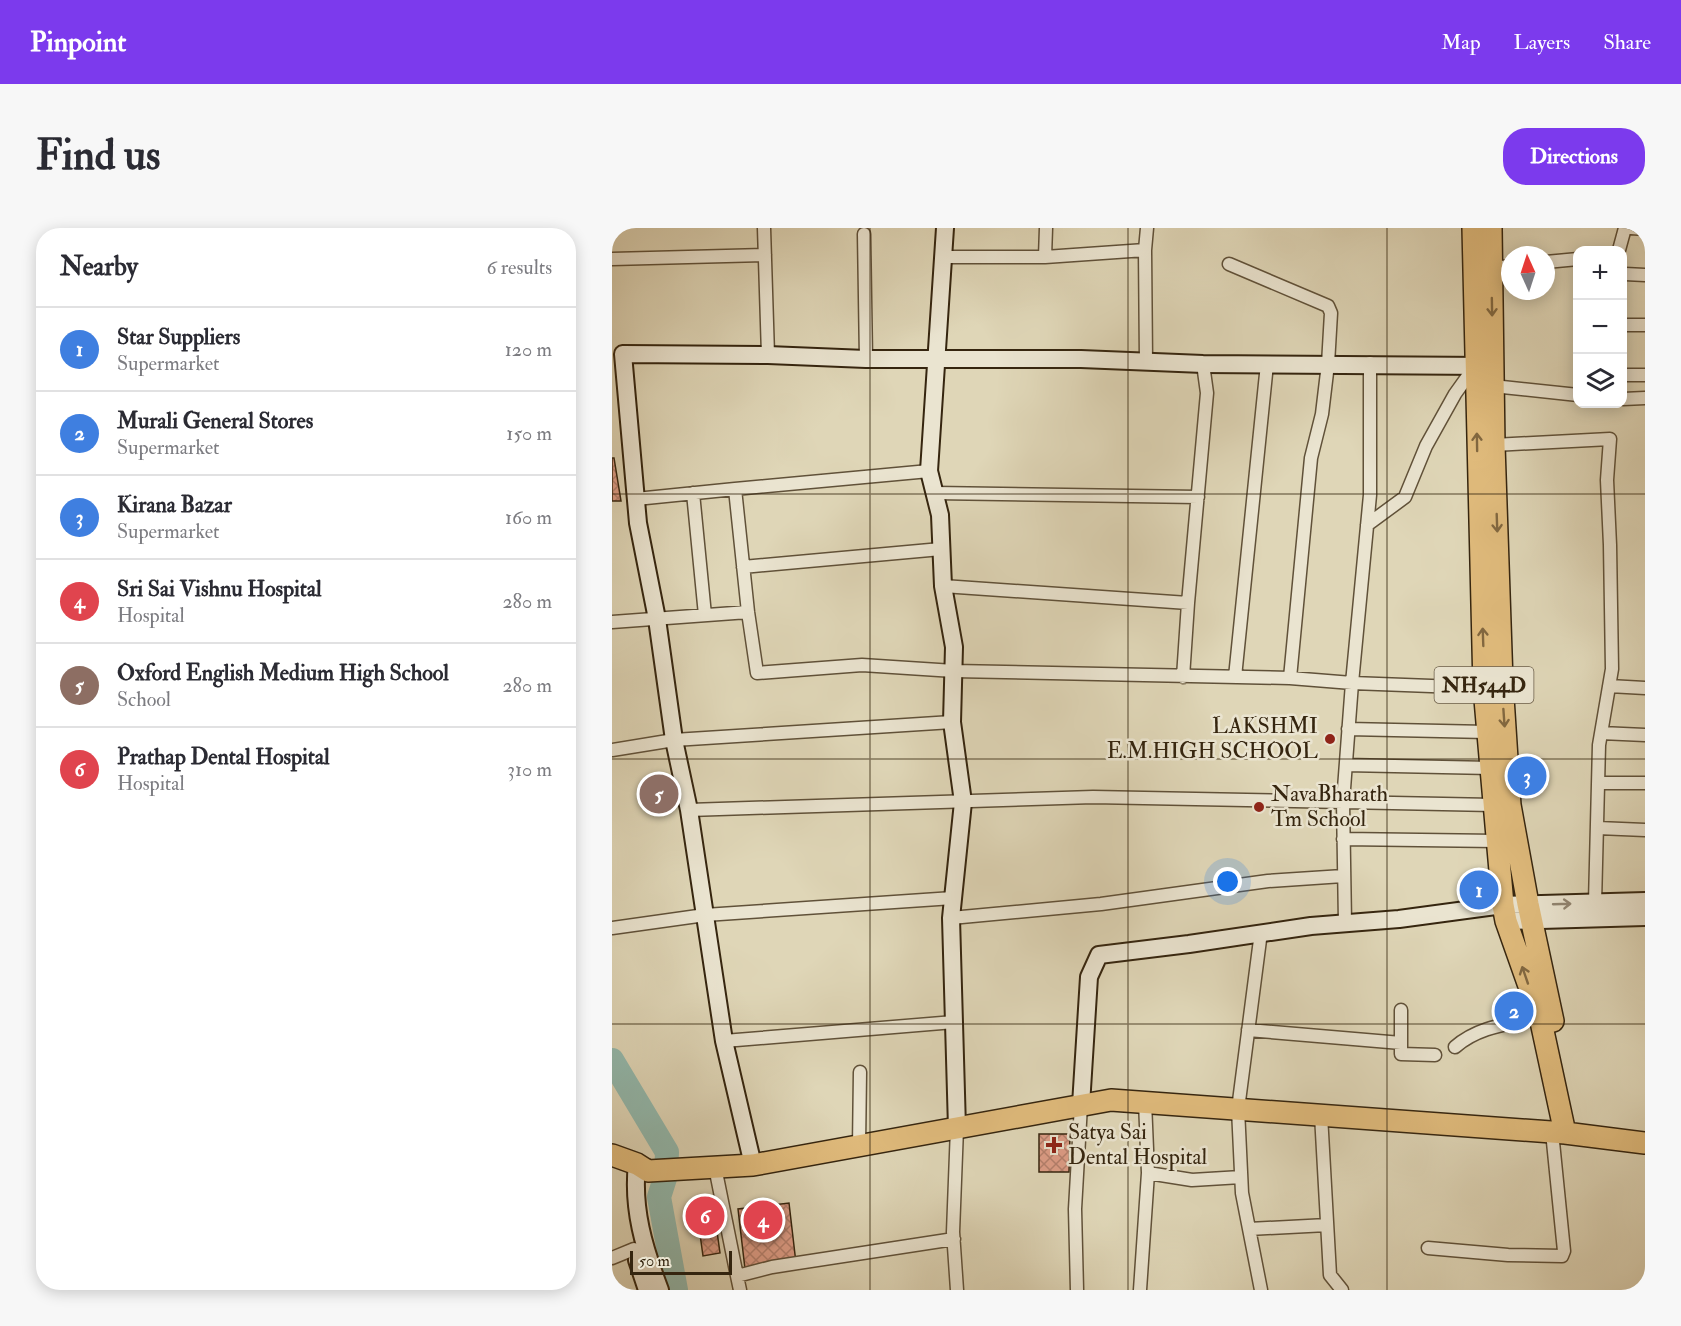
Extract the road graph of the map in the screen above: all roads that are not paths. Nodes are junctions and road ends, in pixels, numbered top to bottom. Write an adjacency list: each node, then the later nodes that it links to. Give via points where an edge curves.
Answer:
1 (764, 228): 13 (street)
2 (945, 228): 14 (street)
3 (1046, 228): 15 (street)
4 (1147, 228): 12 (street)
5 (1473, 228): 33 (highway, NH544D)
6 (1491, 228): 20 (highway, NH544D)
7 (1625, 228): 11 (street)
8 (1631, 228): 9 (street)
9 (1645, 228)
10 (864, 234): 26 (street)
11 (1620, 246)
12 (1145, 250): 15 (street); 28 (street)
13 (765, 255): 16 (street); 25 (street)
14 (943, 257): 15 (street); 27 (street)
15 (1045, 258)
16 (612, 259)
17 (1573, 259): 18 (street)
18 (1555, 261)
19 (1229, 264): 29 (street, via 1328,306)
20 (1501, 267): 33 (highway, NH544D, one-way to 33)
21 (1627, 274): 22 (street)
22 (1645, 275)
23 (1627, 325): 24 (street)
24 (1645, 325)
25 (768, 355): 26 (street); 45 (street, via 623,354)
26 (866, 359): 27 (street)
27 (935, 360): 28 (street); 40 (street)
28 (1146, 361): 31 (street)
29 (1328, 363): 30 (street); 32 (street); 58 (street, via 1322,414 1311,458)
30 (1370, 363): 33 (street); 46 (street, via 1370,495)
31 (1203, 364): 32 (street); 44 (street, via 1207,393)
32 (1266, 364): 57 (street)
33 (1487, 372): 36 (street); 39 (highway, NH544D); 46 (street, via 1455,394 1426,446 1405,497); 61 (highway, NH544D, one-way to 33)
34 (1627, 375): 35 (street)
35 (1645, 375)
36 (1573, 394)
37 (1645, 398): 38 (street)
38 (1627, 399)
39 (1494, 445): 60 (street, via 1610,440); 86 (highway, NH544D, one-way to 86, via 1510,805)
40 (929, 471): 41 (street); 43 (street)
41 (735, 489): 42 (street); 48 (street)
42 (693, 493): 45 (street); 52 (street)
43 (935, 493): 44 (street); 47 (street)
44 (1198, 497): 50 (street)
45 (636, 499): 53 (street)
46 (1366, 525): 59 (street)
47 (941, 549): 48 (street); 49 (street)
48 (743, 567): 51 (street)
49 (942, 586): 50 (street); 55 (street, via 954,646)
50 (1188, 603): 56 (street)
51 (748, 612): 52 (street); 55 (street, via 757,673 862,665)
52 (705, 615): 53 (street)
53 (657, 619): 54 (street); 68 (street)
54 (612, 622)
55 (954, 671): 56 (street); 63 (street)
56 (1183, 677): 57 (street)
57 (1235, 677): 58 (street)
58 (1290, 678): 59 (street)
59 (1352, 682): 61 (street); 64 (street)
60 (1609, 686): 62 (street); 66 (street)
61 (1484, 688): 65 (highway, NH544D)
62 (1645, 688)
63 (952, 722): 68 (street); 74 (street)
64 (1348, 729): 65 (street); 70 (street)
65 (1487, 732): 71 (highway, NH544D)
66 (1601, 733): 67 (street); 72 (street)
67 (1645, 735)
68 (674, 740): 69 (street); 77 (street)
69 (612, 750)
70 (1346, 765): 71 (street); 75 (street)
71 (1491, 768): 76 (highway, NH544D)
72 (1598, 783): 73 (street); 78 (street)
73 (1645, 783)
74 (963, 802): 75 (street, via 1093,796); 77 (street); 83 (street)
75 (1343, 802): 76 (street); 80 (street)
76 (1493, 805): 81 (highway, NH544D)
77 (689, 810): 88 (street)
78 (1598, 828): 79 (street); 85 (street)
79 (1645, 830)
80 (1342, 839): 81 (street); 82 (street)
81 (1497, 841): 87 (highway, NH544D)
82 (1342, 876): 90 (street); 91 (street)
83 (953, 898): 88 (street); 90 (street)
84 (1645, 901): 85 (street)
85 (1595, 903): 86 (street, one-way to 85)
86 (1530, 912): 87 (street); 89 (street); 108 (highway, NH544D)
87 (1505, 913): 91 (street); 95 (highway, NH544D, one-way to 87)
88 (705, 915): 92 (street); 98 (street)
89 (1645, 917)
90 (951, 918): 96 (street)
91 (1345, 923): 93 (street)
92 (612, 928)
93 (1261, 932): 97 (street); 104 (street, via 1099,955 1089,977)
94 (1401, 1010): 99 (street)
95 (1540, 1017): 100 (street, via 1484,1030); 108 (highway, NH544D)
96 (954, 1022): 98 (street); 107 (street)
97 (1248, 1030): 99 (street); 105 (street)
98 (724, 1041): 112 (street)
99 (1401, 1043): 101 (street, via 1402,1055)
100 (1455, 1047)
101 (1435, 1055)
102 (860, 1072): 110 (street)
103 (1145, 1102): 104 (highway, via 1111,1100); 105 (highway); 115 (street)
104 (1081, 1105): 107 (highway); 128 (street, via 1075,1209)
105 (1238, 1109): 106 (highway); 116 (street)
106 (1321, 1115): 108 (highway); 117 (street)
107 (957, 1128): 110 (highway); 119 (street)
108 (1565, 1134): 109 (highway); 120 (street, via 1562,1256)
109 (1645, 1143)
110 (860, 1146): 112 (highway)
111 (612, 1155): 114 (highway)
112 (753, 1166): 113 (highway)
113 (715, 1167): 114 (highway); 123 (street)
114 (636, 1171): 121 (street, via 628,1219); 125 (street, via 640,1230)
115 (1148, 1173): 116 (street, via 1192,1180); 129 (street)
116 (1241, 1177): 118 (street)
117 (1327, 1225): 118 (street); 131 (street, via 1330,1275)
118 (1249, 1229): 130 (street)
119 (954, 1239): 123 (street); 127 (street)
120 (1428, 1248)
121 (634, 1249): 122 (street); 124 (street)
122 (612, 1258)
123 (737, 1276): 126 (street)
124 (647, 1290)
125 (660, 1290)
126 (740, 1290)
127 (957, 1290)
128 (1077, 1290)
129 (1140, 1290)
130 (1260, 1290)
131 (1342, 1290)

